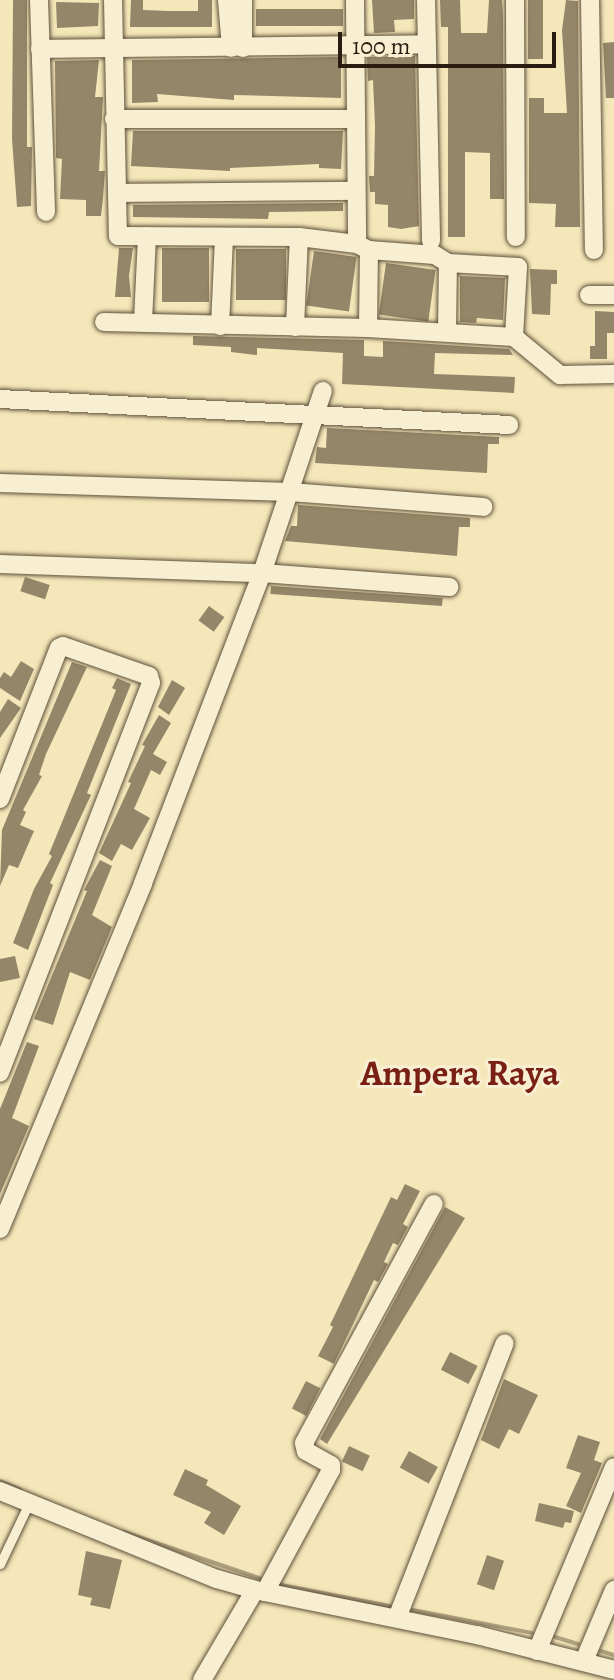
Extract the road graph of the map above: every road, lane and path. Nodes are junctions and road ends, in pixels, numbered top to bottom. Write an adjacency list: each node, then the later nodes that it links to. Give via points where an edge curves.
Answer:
1 (39, 0): 12 (street)
2 (113, 0): 13 (street)
3 (227, 0): 11 (street)
4 (243, 0): 11 (street)
5 (355, 0): 9 (street)
6 (426, 0): 10 (street)
7 (515, 0): 22 (street)
8 (590, 0): 25 (street)
9 (353, 43): 10 (street); 11 (street); 15 (street)
10 (425, 44): 23 (street)
11 (237, 48): 13 (street)
12 (40, 49): 13 (street); 18 (street)
13 (114, 49): 14 (street)
14 (114, 119): 15 (street); 17 (street)
15 (356, 119): 16 (street)
16 (354, 191): 17 (street); 24 (street)
17 (119, 193): 19 (street, via 117,235)
18 (46, 212)
19 (147, 236): 20 (street); 29 (street)
20 (224, 237): 21 (street); 31 (street)
21 (299, 237): 24 (street); 32 (street)
22 (516, 237)
23 (431, 241)
24 (363, 247): 26 (street, via 435,255); 33 (street)
25 (594, 250)
26 (448, 263): 34 (street); 35 (street, via 518,267)
27 (589, 295): 28 (street)
28 (614, 295)
29 (143, 321): 30 (street); 31 (street)
30 (104, 322)
31 (220, 326): 32 (street)
32 (295, 327): 33 (street)
33 (368, 328): 34 (street)
34 (447, 331): 35 (street)
35 (514, 337): 36 (street, via 560,375)
36 (614, 374)
37 (323, 391): 39 (street)
38 (0, 399): 39 (street)
39 (316, 414): 40 (street); 42 (street)
40 (509, 425)
41 (0, 483): 42 (street)
42 (290, 492): 43 (street); 45 (street)
43 (483, 507)
44 (0, 564): 45 (street)
45 (262, 573): 46 (street); 52 (street, via 143,883)
46 (449, 587)
47 (0, 799): 49 (street, via 59,648 149,676 151,683)
48 (0, 1017): 49 (street)
49 (19, 1024): 50 (street)
50 (0, 1073)
51 (434, 1204): 59 (street, via 304,1443 306,1451 331,1470)
52 (0, 1229)
53 (505, 1343): 60 (street)
54 (614, 1467): 61 (street)
55 (0, 1491): 56 (street)
56 (29, 1503): 57 (lane); 59 (street)
57 (0, 1564)
58 (614, 1590): 62 (street)
59 (260, 1591): 60 (street); 64 (street)
60 (397, 1618): 61 (street)
61 (537, 1651): 62 (street)
62 (584, 1661): 63 (street)
63 (614, 1670)
64 (202, 1680)

